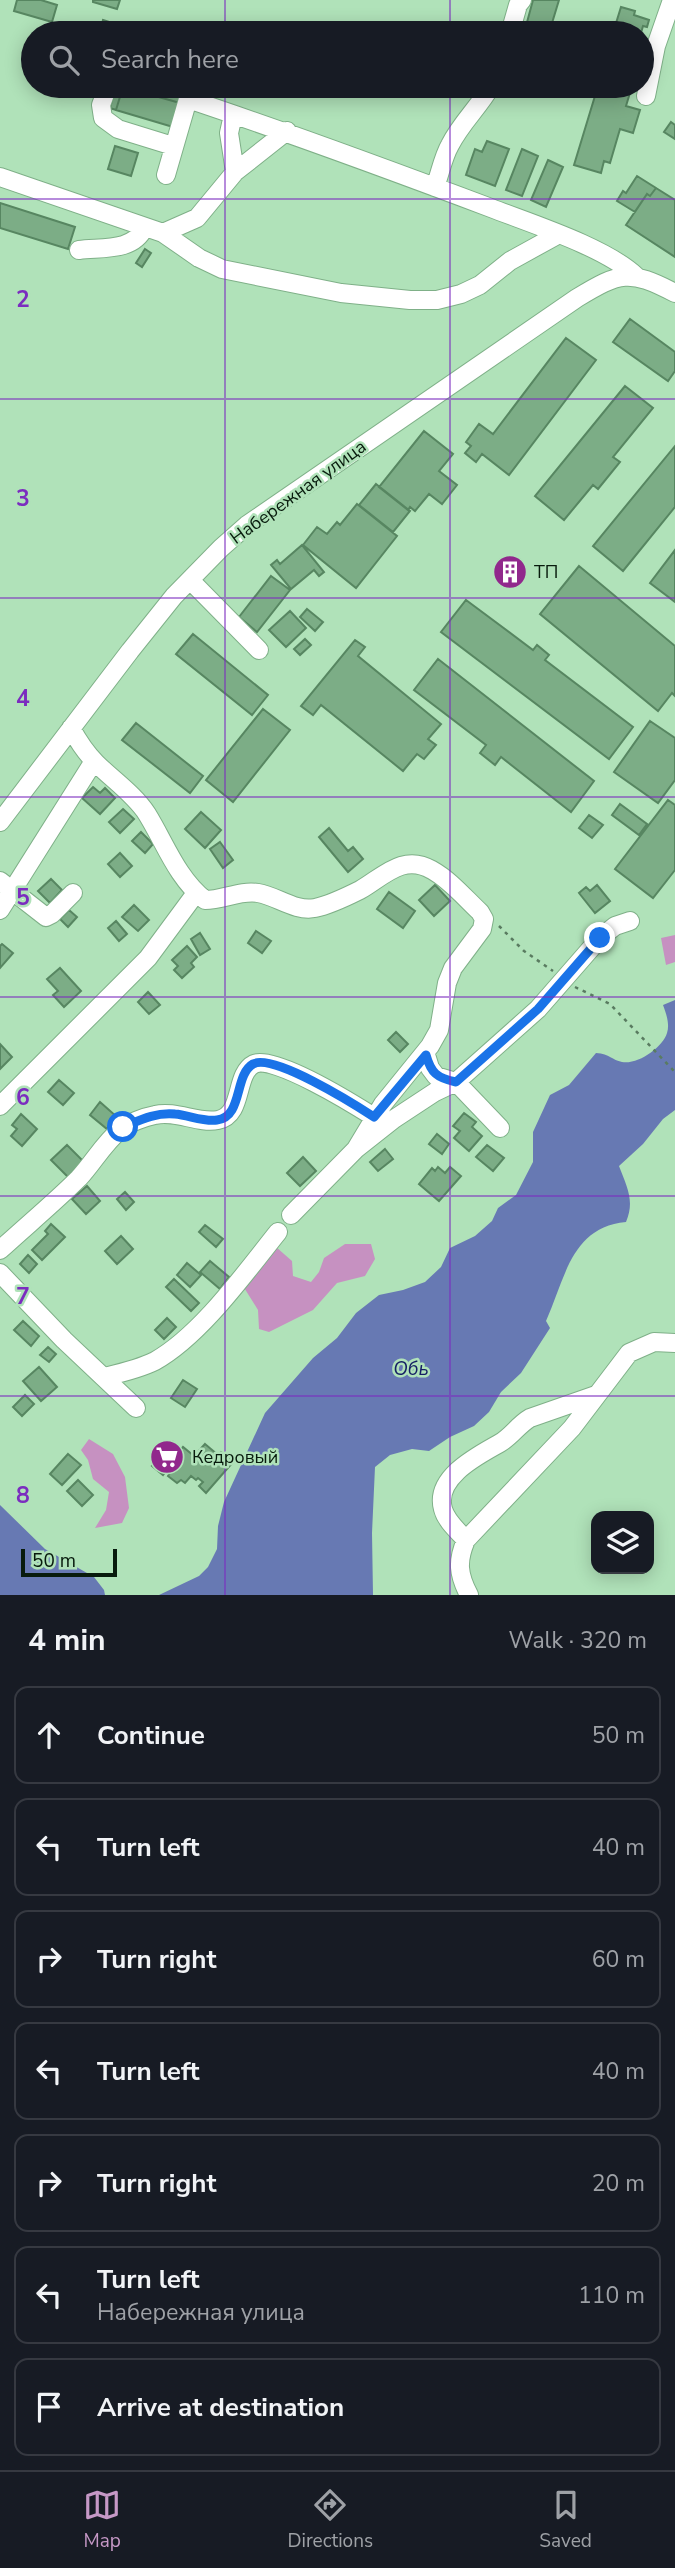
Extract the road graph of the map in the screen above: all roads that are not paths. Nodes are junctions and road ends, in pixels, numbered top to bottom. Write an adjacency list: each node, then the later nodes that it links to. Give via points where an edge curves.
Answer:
1 (522, 0): 3 (street)
2 (673, 1): 4 (street)
3 (513, 21)
4 (654, 56)
5 (103, 98): 11 (street, via 103,118 118,129)
6 (182, 98): 11 (street)
7 (196, 98): 9 (street)
8 (483, 98): 15 (street, via 447,149)
9 (233, 116): 10 (street); 12 (street, via 229,133)
10 (287, 131): 12 (street); 15 (street)
11 (173, 146): 13 (street)
12 (235, 172): 17 (street, via 197,218)
13 (166, 175)
14 (0, 177): 16 (street)
15 (435, 187): 18 (street)
16 (144, 228): 17 (street); 19 (street, via 135,241)
17 (163, 233): 18 (street, via 222,269 341,293 410,300 461,294)
18 (559, 234): 20 (street, via 624,265)
19 (79, 250)
20 (636, 276): 21 (street); 22 (street, Набережная улица, via 610,279 577,298 247,524)
21 (675, 293)
22 (190, 580): 23 (street); 24 (street, Набережная улица)
23 (259, 650)
24 (71, 728): 25 (street); 26 (street, Набережная улица)
25 (94, 761): 27 (street); 29 (street, via 147,815)
26 (0, 822)
27 (7, 886): 28 (street, via 46,917); 30 (street)
28 (73, 893)
29 (196, 893): 32 (street, via 205,900 260,893 312,909 411,863 439,875 484,919 482,929 450,974 439,1030); 34 (street, via 148,958)
30 (0, 910)
31 (630, 921): 33 (street, via 600,938 538,1009)
32 (426, 1055): 33 (street, via 436,1076); 35 (street)
33 (456, 1082): 36 (street); 37 (street, via 394,1119)
34 (0, 1106)
35 (374, 1117): 37 (street); 40 (street, via 295,1073 256,1062 246,1071 226,1117 218,1120 172,1113 123,1127 77,1180)
36 (499, 1128)
37 (356, 1149): 38 (street)
38 (291, 1215)
39 (278, 1232): 43 (street, via 181,1344 147,1365)
40 (0, 1250)
41 (0, 1273): 43 (street)
42 (675, 1343): 44 (street, via 654,1342 629,1353)
43 (104, 1377): 45 (street)
44 (596, 1395): 46 (street, via 555,1447); 46 (street, via 520,1424 510,1436 455,1473 442,1498 443,1509)
45 (136, 1408)
46 (466, 1540): 47 (street, via 458,1557)
47 (469, 1595)

